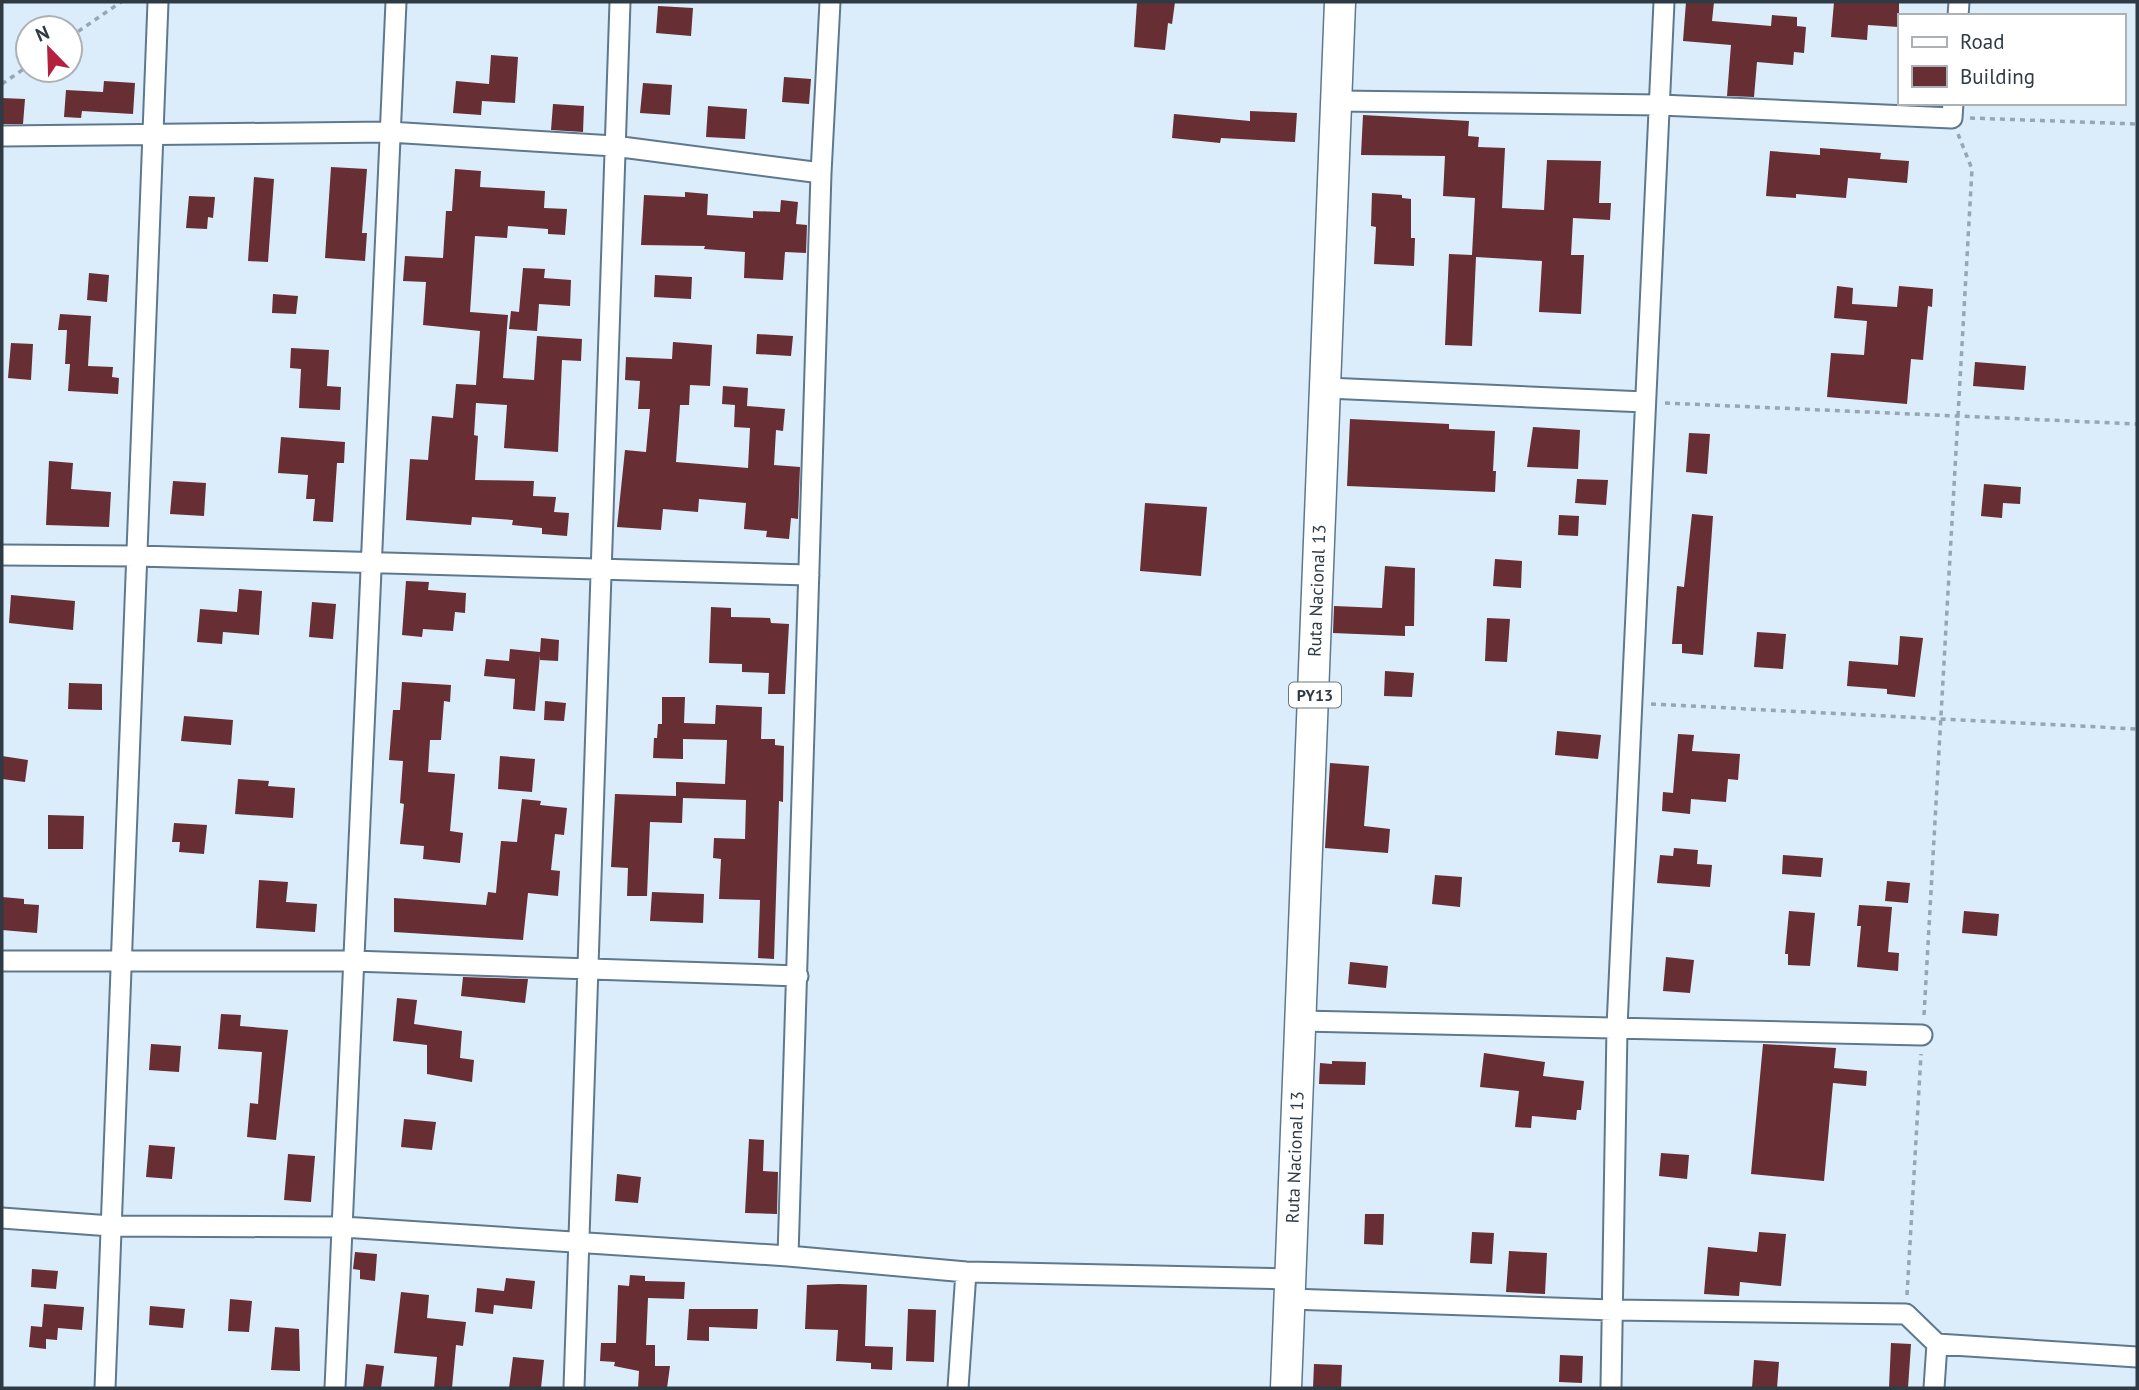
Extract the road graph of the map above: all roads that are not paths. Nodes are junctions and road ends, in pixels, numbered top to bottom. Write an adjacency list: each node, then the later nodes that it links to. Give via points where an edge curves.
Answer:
1 (158, 2): 12 (street)
2 (396, 2): 10 (street)
3 (620, 2): 13 (street)
4 (831, 2): 14 (street)
5 (1340, 2): 7 (highway, Ruta Nacional 13 / PY13)
6 (1664, 2): 8 (street)
7 (1336, 100): 8 (street); 15 (highway, Ruta Nacional 13 / PY13)
8 (1660, 105): 9 (street); 16 (street)
9 (1953, 111)
10 (389, 132): 12 (street); 13 (street); 19 (street)
11 (2, 136): 12 (street)
12 (153, 136): 18 (street)
13 (614, 146): 14 (street); 20 (street)
14 (821, 173): 21 (street)
15 (1327, 388): 16 (street); 27 (highway, Ruta Nacional 13 / PY13)
16 (1645, 402): 28 (street)
17 (2, 555): 18 (street)
18 (136, 556): 19 (street); 24 (street)
19 (371, 564): 20 (street); 23 (street)
20 (602, 568): 21 (street); 25 (street)
21 (809, 575): 26 (street)
22 (2, 961): 24 (street)
23 (352, 961): 24 (street); 25 (street); 32 (street)
24 (121, 963): 31 (street)
25 (589, 971): 26 (street); 33 (street)
26 (798, 976): 34 (street)
27 (1301, 1021): 28 (street); 36 (highway, Ruta Nacional 13 / PY13)
28 (1617, 1027): 29 (street); 37 (street)
29 (1923, 1035)
30 (2, 1218): 31 (street)
31 (111, 1226): 32 (street); 40 (street)
32 (343, 1227): 33 (street); 41 (street)
33 (581, 1242): 34 (street); 42 (street)
34 (788, 1256): 35 (street)
35 (966, 1272): 36 (street); 43 (street)
36 (1290, 1289): 37 (street); 44 (highway, Ruta Nacional 13 / PY13)
37 (1612, 1310): 38 (street, via 1906,1314); 45 (street)
38 (1937, 1344): 39 (street); 46 (street)
39 (2137, 1357)
40 (105, 1388)
41 (335, 1388)
42 (574, 1388)
43 (958, 1388)
44 (1286, 1388)
45 (1611, 1388)
46 (1934, 1388)

